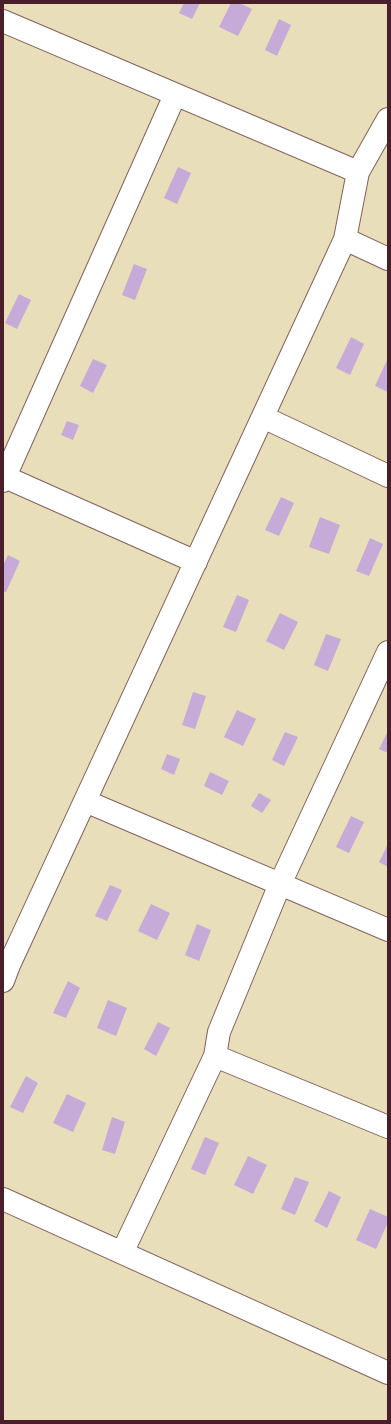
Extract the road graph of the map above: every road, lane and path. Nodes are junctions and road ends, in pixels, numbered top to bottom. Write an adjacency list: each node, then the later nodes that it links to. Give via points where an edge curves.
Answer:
1 (3, 20): 2 (street)
2 (175, 95): 4 (street); 9 (street)
3 (388, 119): 4 (street)
4 (358, 172): 5 (street)
5 (345, 239): 6 (street); 7 (street)
6 (388, 259)
7 (263, 417): 8 (street); 10 (street)
8 (388, 476)
9 (4, 479): 10 (street)
10 (196, 562): 12 (street)
11 (388, 652): 13 (street)
12 (85, 801): 13 (street); 15 (street)
13 (280, 884): 14 (street); 16 (street, via 219,1032)
14 (388, 930)
15 (5, 969)
16 (214, 1056): 17 (street); 19 (street)
17 (388, 1127)
18 (3, 1199): 19 (street)
19 (122, 1253): 20 (street)
20 (388, 1373)

